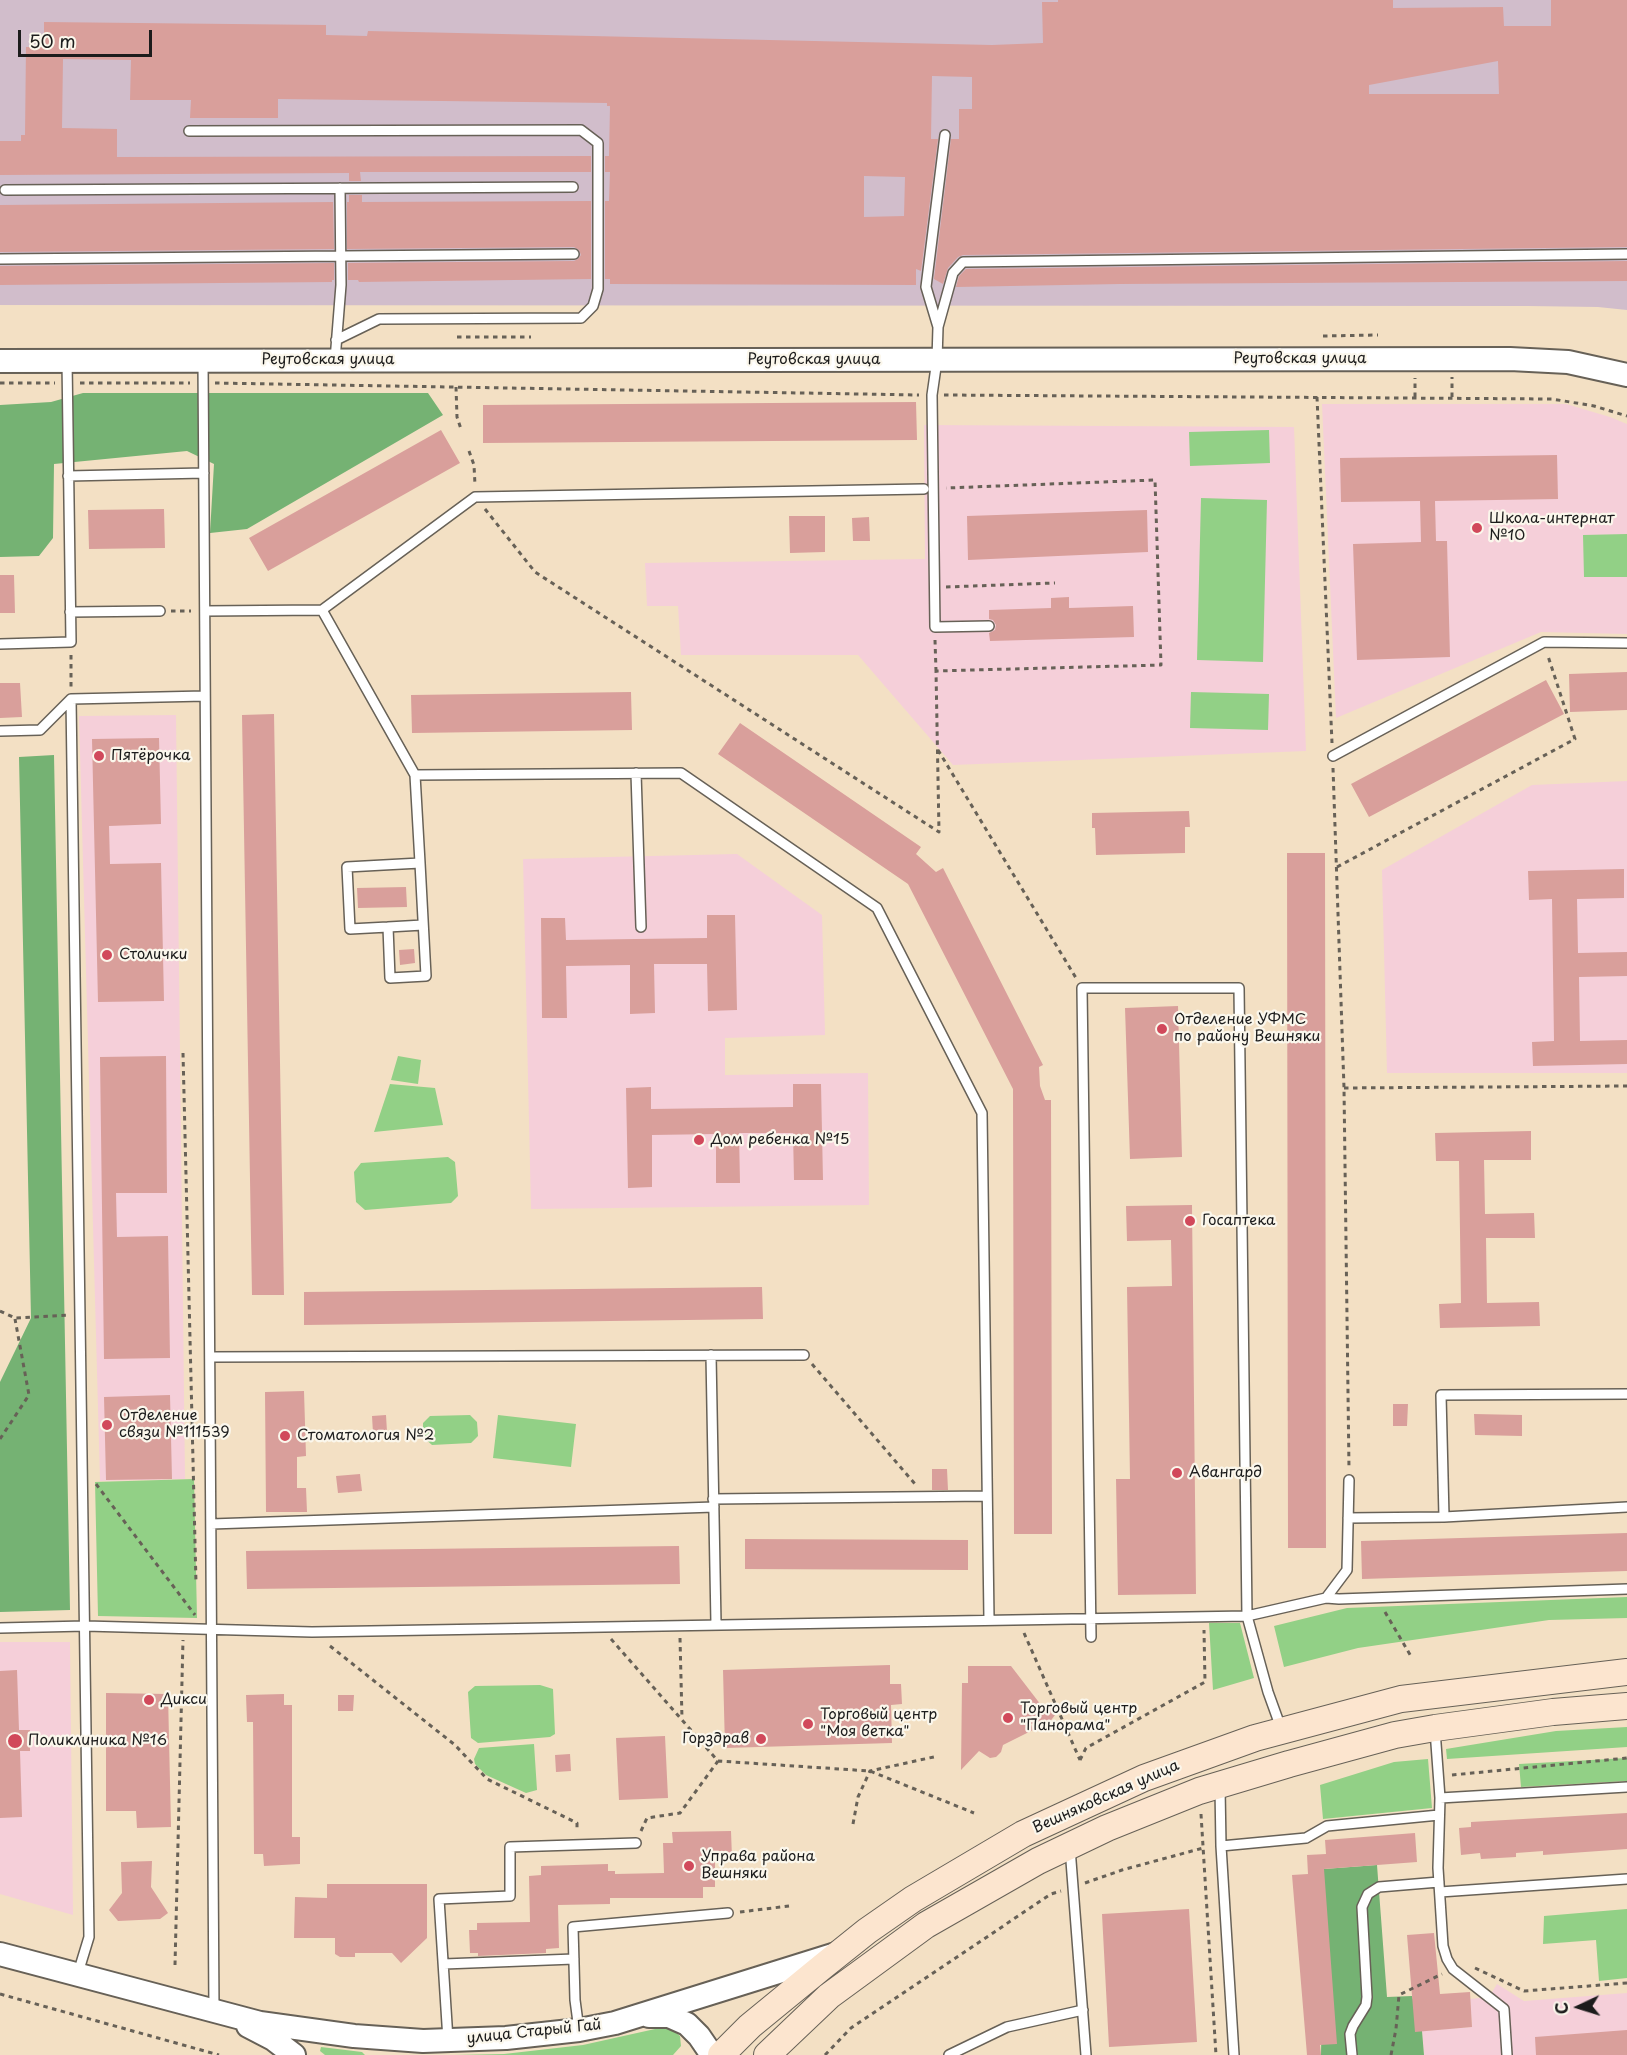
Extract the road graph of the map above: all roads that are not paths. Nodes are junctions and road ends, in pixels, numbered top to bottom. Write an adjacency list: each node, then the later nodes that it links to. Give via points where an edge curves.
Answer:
1 (189, 131): 11 (lane, via 581,130 598,143 598,289 593,306 580,318 379,320)
2 (945, 135): 10 (lane, via 926,286)
3 (573, 187): 4 (lane)
4 (340, 188): 5 (lane); 8 (lane)
5 (5, 190)
6 (574, 254): 8 (lane)
7 (1627, 254): 10 (lane, via 963,262 954,273)
8 (340, 257): 9 (lane); 11 (lane)
9 (0, 259)
10 (939, 327): 12 (lane)
11 (336, 350): 12 (street, Реутовская улица); 15 (street, Реутовская улица)
12 (937, 360): 16 (street, Реутовская улица, via 1510,359 1568,362); 19 (lane)
13 (0, 361): 14 (street, Реутовская улица)
14 (67, 372): 15 (street, Реутовская улица); 18 (lane)
15 (203, 372): 17 (lane)
16 (1627, 375)
17 (204, 473): 18 (lane); 20 (lane)
18 (68, 476): 23 (lane)
19 (929, 489): 21 (lane, via 475,498); 24 (lane, via 935,627)
20 (205, 610): 21 (lane); 27 (lane)
21 (322, 610): 32 (lane)
22 (160, 611): 23 (lane)
23 (70, 612): 26 (lane, via 71,642)
24 (989, 626)
25 (1627, 643): 30 (lane, via 1544,642)
26 (0, 644)
27 (206, 696): 28 (lane); 39 (lane)
28 (71, 699): 29 (lane, via 40,730); 54 (lane)
29 (0, 731)
30 (1333, 756)
31 (636, 773): 32 (lane); 36 (lane); 42 (lane, via 681,773 877,908 982,1113)
32 (415, 775): 33 (lane)
33 (420, 863): 34 (lane); 35 (lane, via 347,867 350,929)
34 (423, 925): 35 (lane); 35 (lane, via 426,976 390,978)
35 (388, 927)
36 (641, 927)
37 (711, 1355): 38 (lane); 39 (lane); 43 (lane)
38 (804, 1355)
39 (210, 1357): 47 (lane)
40 (1627, 1394): 45 (lane, via 1441,1395)
41 (1349, 1480): 46 (lane)
42 (987, 1496): 43 (lane); 52 (lane)
43 (713, 1503): 47 (lane); 53 (lane)
44 (1627, 1508): 45 (lane)
45 (1444, 1517): 46 (lane)
46 (1348, 1518): 49 (lane, via 1347,1570)
47 (211, 1524): 56 (lane)
48 (1627, 1589): 49 (lane)
49 (1326, 1598): 50 (lane)
50 (1246, 1616): 51 (lane); 51 (lane, via 1239,988 1082,988); 61 (lane)
51 (1090, 1618): 52 (lane); 57 (lane)
52 (989, 1620): 53 (lane)
53 (716, 1624): 56 (lane, via 312,1632)
54 (85, 1626): 55 (lane); 56 (lane); 77 (lane, via 89,1937)
55 (0, 1628)
56 (211, 1629): 79 (lane)
57 (1091, 1637)
58 (1627, 1672): 61 (main road, Вешняковская улица, via 1401,1699)
59 (1627, 1706): 60 (main road, Вешняковская улица)
60 (1435, 1728): 63 (main road, Вешняковская улица, via 1395,1735); 64 (lane)
61 (1282, 1731): 73 (main road, Вешняковская улица, via 1144,1778 1023,1834 913,1899)
62 (1627, 1786): 64 (lane)
63 (1210, 1788): 67 (main road, Вешняковская улица); 68 (lane)
64 (1440, 1798): 65 (lane)
65 (1439, 1815): 68 (lane, via 1327,1826 1306,1839); 70 (lane)
66 (636, 1843): 76 (lane, via 510,1847 510,1896 440,1899)
67 (1070, 1846): 78 (lane); 88 (main road, Вешняковская улица, via 926,1925 829,1996)
68 (1221, 1846): 91 (lane)
69 (1627, 1879): 71 (lane)
70 (1439, 1882): 71 (lane); 92 (lane, via 1380,1887 1368,1894 1362,1907 1367,1997 1350,2034)
71 (1440, 1892): 93 (lane, via 1447,1959 1453,1969 1504,2009)
72 (728, 1913): 75 (lane, via 573,1927)
73 (840, 1953): 80 (street, улица Старый Гай); 87 (main road, Вешняковская улица, via 750,2026)
74 (0, 1954): 77 (street, улица Старый Гай)
75 (574, 1959): 76 (lane); 81 (lane)
76 (444, 1964): 83 (lane)
77 (77, 1975): 79 (street, улица Старый Гай)
78 (1083, 2010): 89 (lane, via 1007,2027); 90 (lane)
79 (214, 2012): 82 (street, улица Старый Гай, via 313,2031); 84 (street, улица Старый Гай, via 273,2039)
80 (644, 2015): 81 (street, улица Старый Гай); 86 (street, улица Старый Гай, via 669,2016 687,2024)
81 (579, 2030): 83 (street, улица Старый Гай)
82 (423, 2040): 83 (street, улица Старый Гай); 85 (street, улица Старый Гай, via 403,2043)
83 (448, 2040)
84 (294, 2055)
85 (385, 2055)
86 (712, 2055)
87 (721, 2055)
88 (767, 2055)
89 (949, 2055)
90 (1086, 2055)
91 (1234, 2055)
92 (1352, 2055)
93 (1507, 2055)

